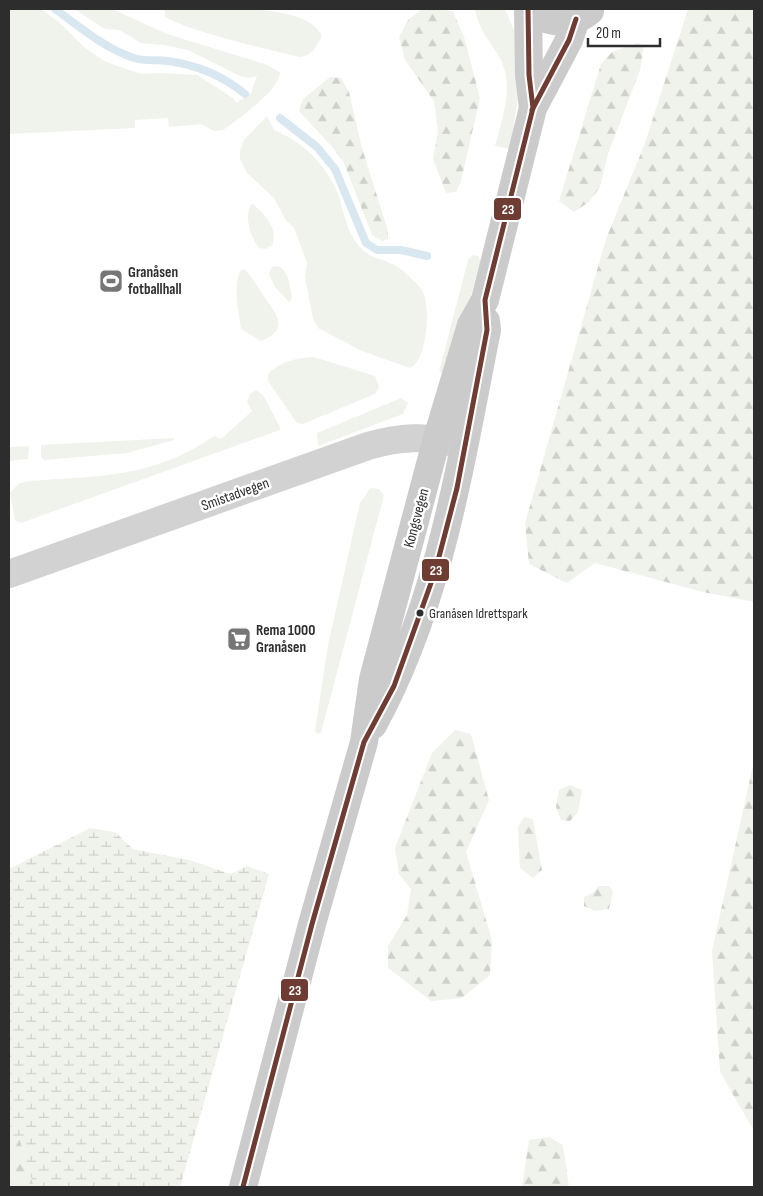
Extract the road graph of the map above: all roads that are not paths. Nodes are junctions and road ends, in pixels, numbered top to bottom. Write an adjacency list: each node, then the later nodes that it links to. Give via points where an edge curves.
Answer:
1 (529, 9): 2 (main road, Kongsvegen, via 550,21 563,22); 3 (main road, Kongsvegen, via 528,76)
2 (584, 14): 3 (main road, Kongsvegen)
3 (533, 108): 4 (main road, Kongsvegen)
4 (485, 300): 5 (main road, Kongsvegen, via 471,325); 6 (main road, Kongsvegen, via 487,330)
5 (437, 438): 6 (street, Smistadvegen); 7 (street, Smistadvegen, via 408,437 368,446); 8 (main road, Kongsvegen, via 374,679)
6 (464, 445): 8 (main road, Kongsvegen, via 457,488 417,627 394,686)
7 (9, 574)
8 (364, 742): 9 (main road, Kongsvegen)
9 (243, 1187)

